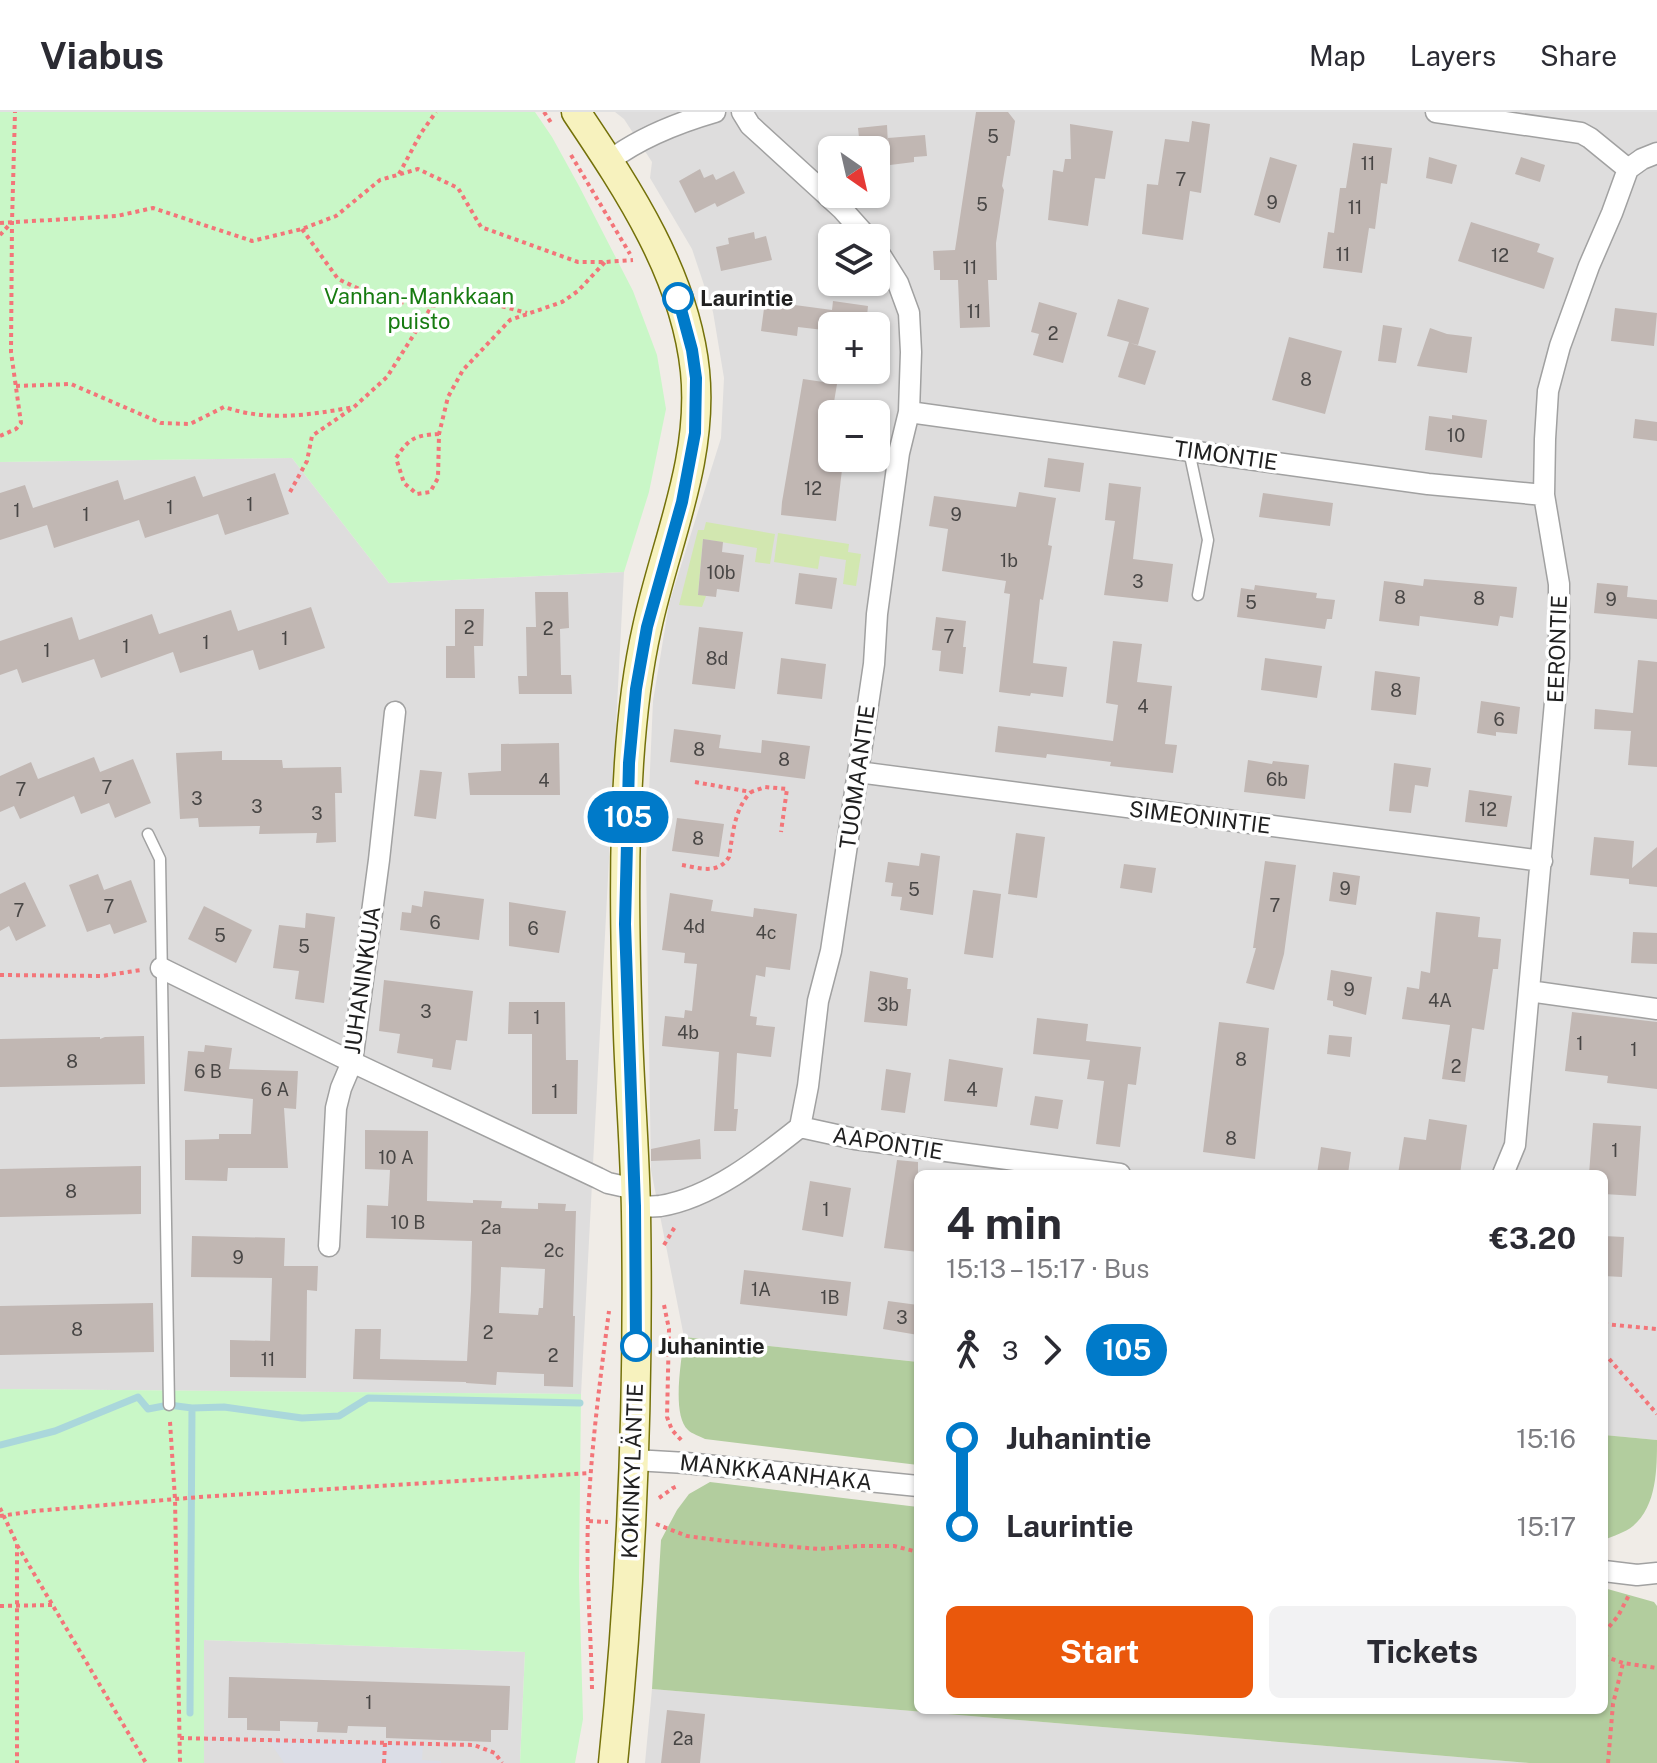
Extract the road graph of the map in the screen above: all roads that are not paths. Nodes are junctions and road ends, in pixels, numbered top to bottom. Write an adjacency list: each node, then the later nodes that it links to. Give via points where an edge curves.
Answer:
1 (576, 112): 6 (main road, KOKINKYLÄNTIE)
2 (715, 112): 6 (street, via 648,136)
3 (742, 112): 8 (street)
4 (1436, 112): 7 (street, via 1581,133)
5 (1657, 153): 7 (street)
6 (609, 161): 25 (main road, KOKINKYLÄNTIE, via 675,289 696,378 695,433 647,627 629,763 625,924)
7 (1628, 169): 12 (street, EERONTIE, via 1555,361 1548,391)
8 (855, 224)
9 (890, 270): 10 (street, TUOMAANTIE, via 909,313)
10 (909, 412): 11 (street, TIMONTIE); 15 (street, TUOMAANTIE, via 899,453)
11 (1189, 449): 12 (street, TIMONTIE); 13 (lane, via 1208,540)
12 (1544, 495): 17 (street, EERONTIE, via 1559,584 1559,658)
13 (1198, 595)
14 (395, 712): 21 (street, JUHANINKUJA)
15 (858, 772): 17 (street, SIMEONINTIE); 22 (street, TUOMAANTIE)
16 (148, 834): 18 (lane, via 160,859)
17 (1542, 861): 19 (street, EERONTIE)
18 (161, 968): 21 (street); 27 (lane)
19 (1529, 991): 20 (street); 24 (street, EERONTIE, via 1515,1145)
20 (1657, 1009)
21 (352, 1062): 25 (street); 26 (street, JUHANINKUJA, via 336,1108)
22 (800, 1127): 23 (street, AAPONTIE); 25 (street, via 698,1194 657,1207)
23 (1090, 1170)
24 (1505, 1170)
25 (635, 1198): 28 (main road, KOKINKYLÄNTIE)
26 (329, 1246)
27 (169, 1405)
28 (634, 1460): 29 (street, MANKKAANHAKA); 32 (main road, KOKINKYLÄNTIE)
29 (914, 1486)
30 (1608, 1571): 31 (street)
31 (1647, 1574)
32 (613, 1763)

